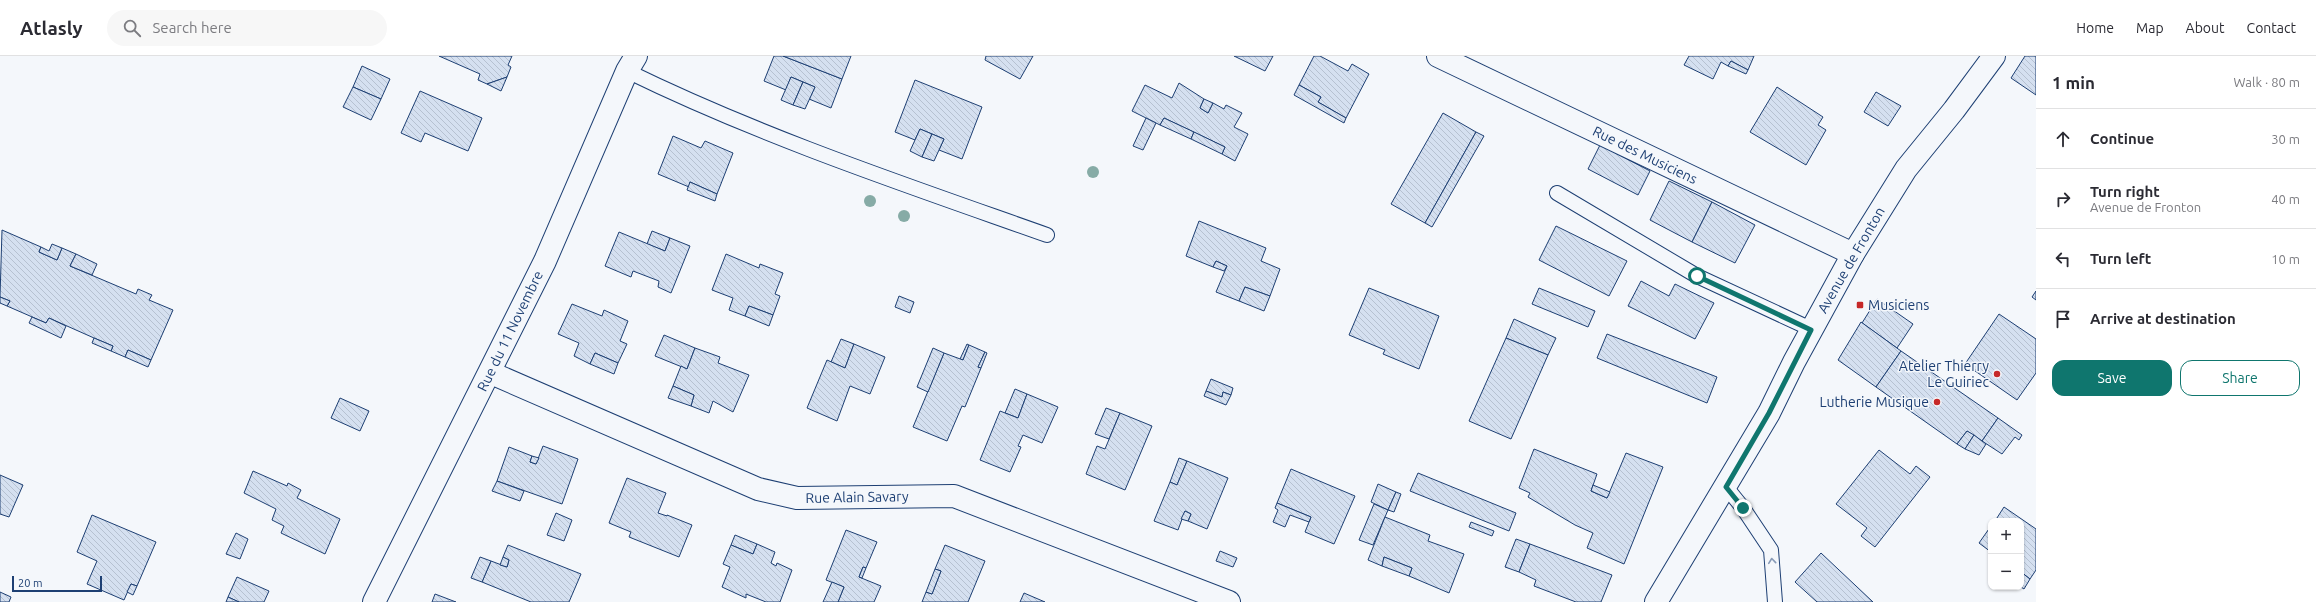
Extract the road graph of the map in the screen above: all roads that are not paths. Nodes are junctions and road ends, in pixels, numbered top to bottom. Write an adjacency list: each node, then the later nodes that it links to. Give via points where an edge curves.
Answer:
1 (1438, 56): 6 (street, Rue des Musiciens)
2 (1994, 56): 6 (street, Avenue de Fronton, via 1906,169)
3 (632, 64): 5 (lane, via 735,119 861,168); 8 (street, Rue du 11 Novembre, via 545,261)
4 (1557, 193): 7 (lane, via 1697,276)
5 (1047, 235)
6 (1853, 254): 7 (street, Avenue de Fronton)
7 (1811, 330): 9 (street, Avenue de Fronton, via 1769,413)
8 (490, 373): 11 (street, Rue du 11 Novembre); 12 (street, Rue Alain Savary, via 758,489 797,498 954,496)
9 (1726, 487): 10 (lane, one-way to 9, via 1771,550); 13 (street, Avenue de Fronton)
10 (1777, 601)
11 (374, 602)
12 (1228, 602)
13 (1656, 602)

